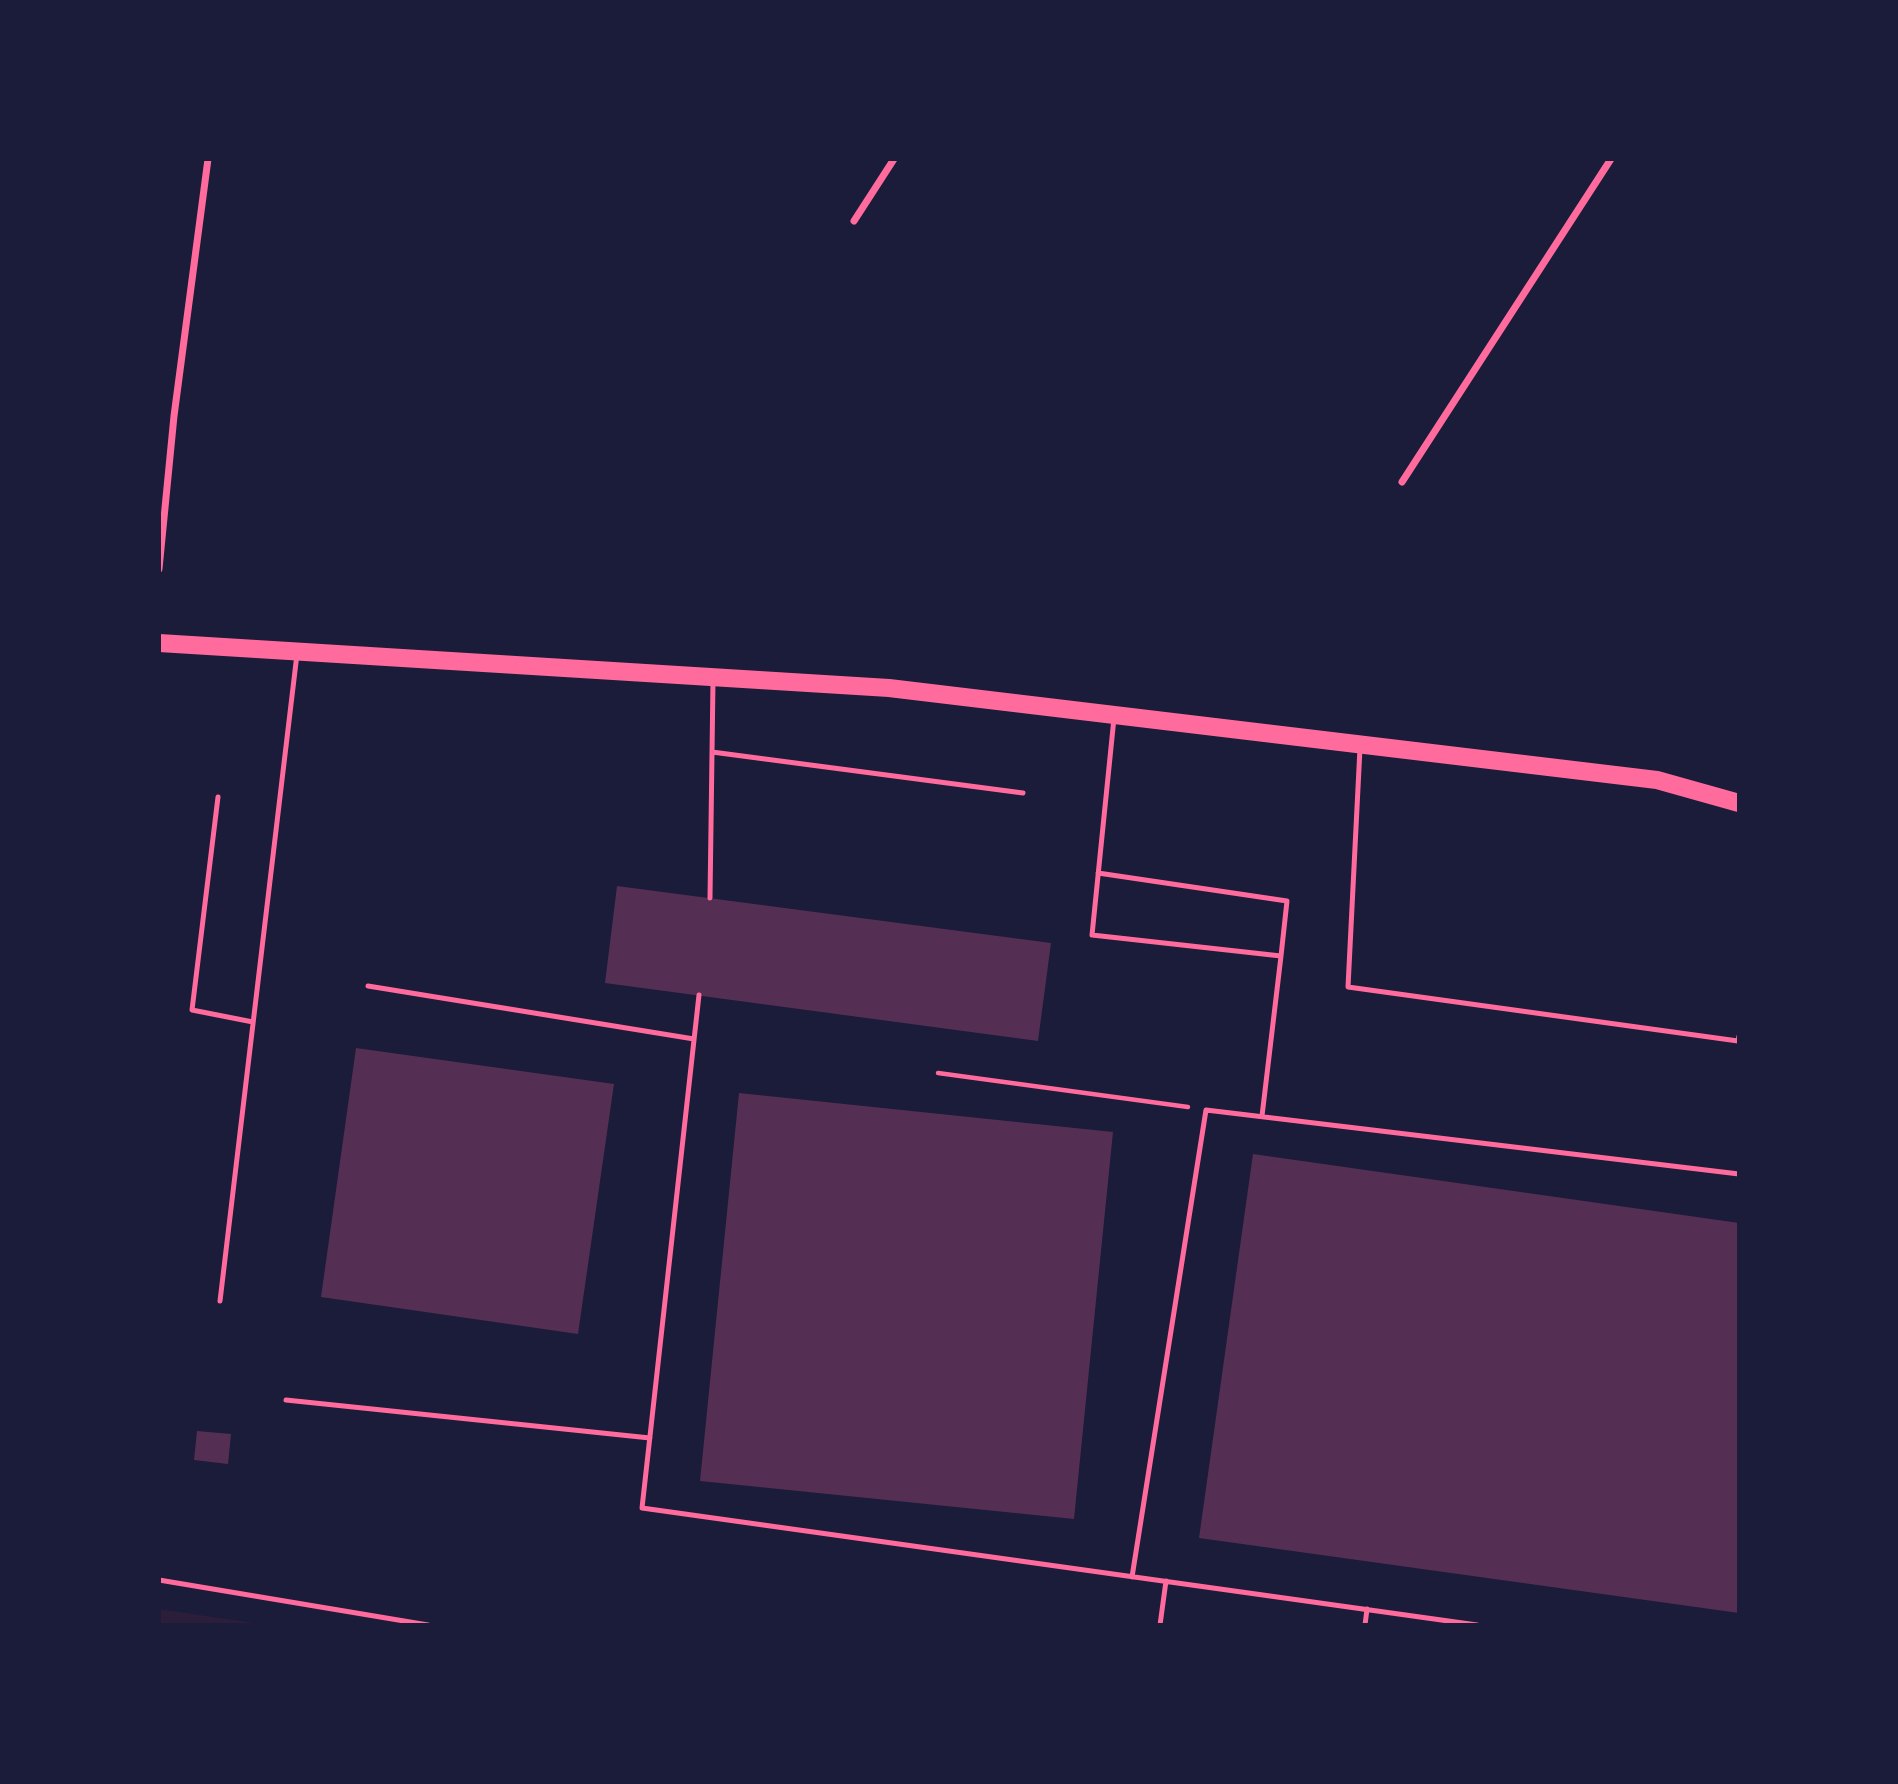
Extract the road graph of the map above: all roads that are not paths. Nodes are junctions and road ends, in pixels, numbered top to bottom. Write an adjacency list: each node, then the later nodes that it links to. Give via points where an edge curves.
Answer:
1 (208, 159): 6 (street)
2 (894, 159): 4 (street)
3 (1611, 159): 5 (street)
4 (854, 221)
5 (1402, 482)
6 (159, 569)
7 (159, 643): 8 (main road)
8 (298, 651): 9 (main road); 21 (lane)
9 (713, 677): 10 (main road, via 889,688); 12 (lane)
10 (1114, 715): 11 (main road); 16 (lane)
11 (1360, 745): 15 (main road, via 1657,780); 22 (lane, via 1348,987 1738,1041)
12 (712, 752): 13 (lane); 17 (lane)
13 (1023, 793)
14 (218, 797): 21 (lane, via 192,1010)
15 (1739, 803)
16 (1098, 873): 18 (lane, via 1287,901); 18 (lane, via 1092,935)
17 (710, 898)
18 (1282, 956): 24 (lane)
19 (368, 986): 23 (lane)
20 (699, 995): 23 (lane)
21 (253, 1022): 26 (lane)
22 (1739, 1036)
23 (694, 1040): 28 (lane)
24 (1262, 1116): 25 (lane); 29 (lane, via 1206,1110)
25 (1739, 1174)
26 (220, 1301)
27 (286, 1400): 28 (lane)
28 (649, 1438): 29 (lane, via 642,1508)
29 (1132, 1577): 31 (lane)
30 (159, 1580): 33 (lane)
31 (1166, 1581): 32 (lane); 34 (lane)
32 (1367, 1609): 35 (lane); 36 (lane)
33 (428, 1625)
34 (1160, 1625)
35 (1365, 1625)
36 (1478, 1625)

